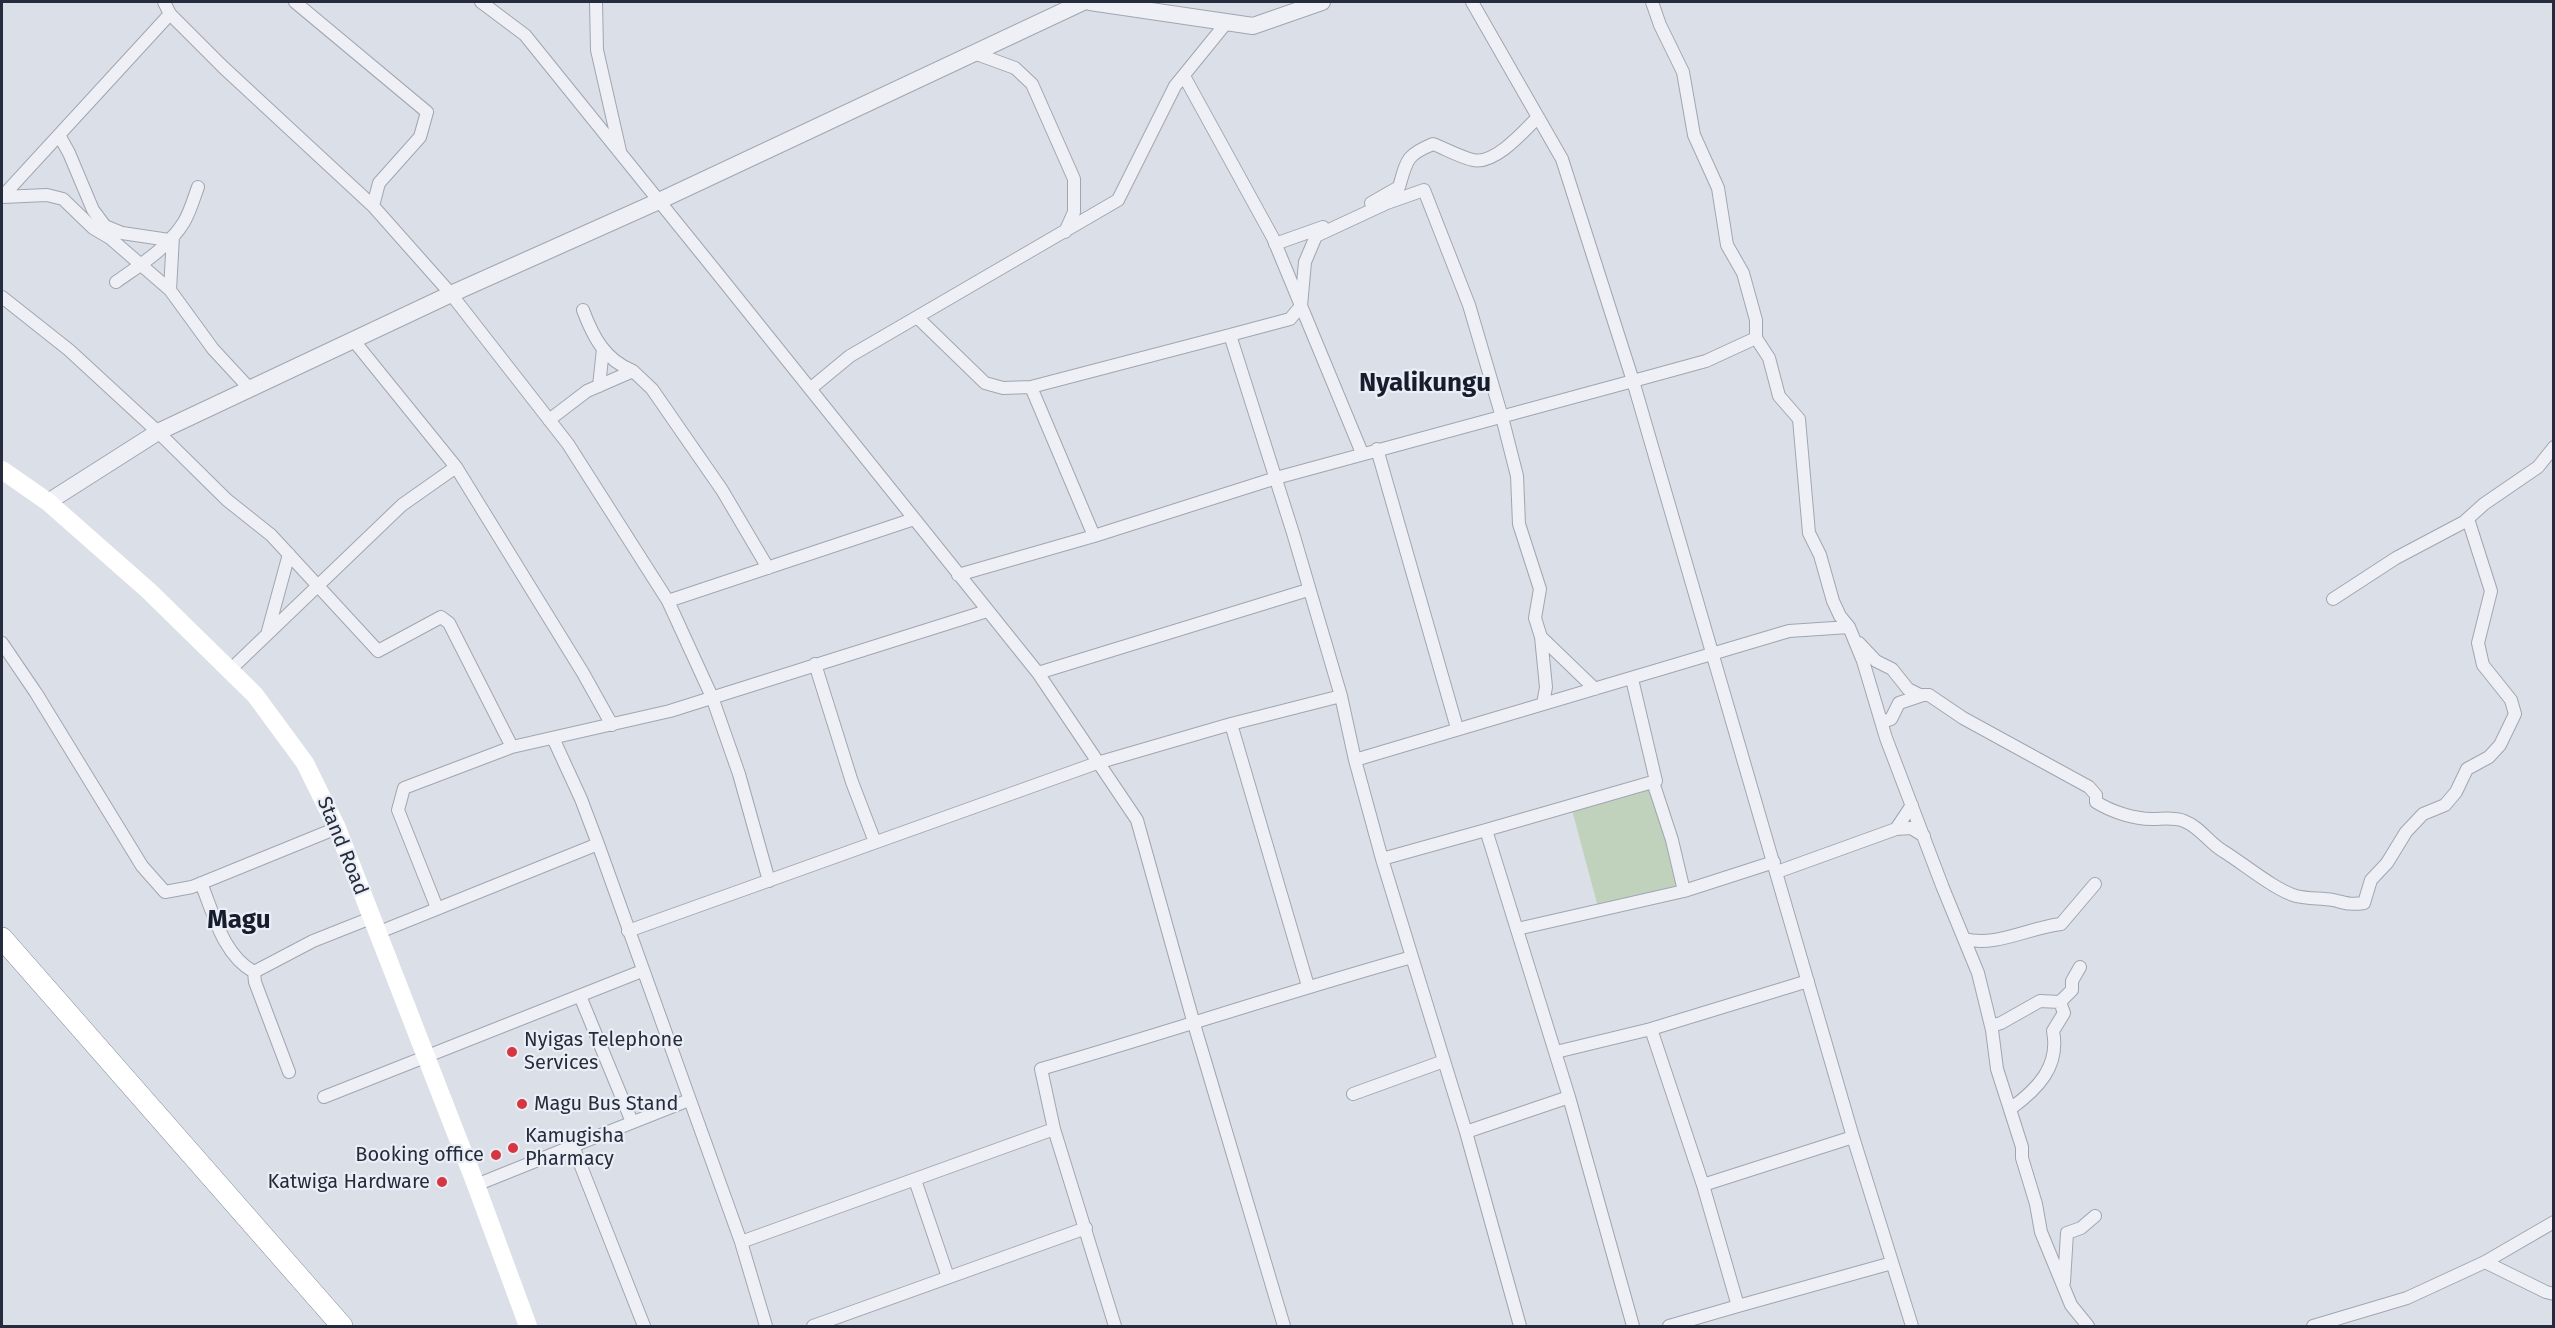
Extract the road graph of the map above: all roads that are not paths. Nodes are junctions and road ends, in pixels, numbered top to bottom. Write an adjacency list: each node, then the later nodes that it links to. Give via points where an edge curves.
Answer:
1 (481, 2): 16 (street, via 525,35)
2 (596, 2): 16 (street, via 597,50)
3 (1083, 2): 12 (street)
4 (1090, 2): 11 (street)
5 (1322, 2): 10 (street)
6 (1473, 2): 14 (street)
7 (1652, 2): 33 (street, via 1683,72 1694,135 1718,188 1727,244 1743,273 1756,320)
8 (301, 4): 20 (street, via 427,112 420,137 380,183)
9 (166, 5): 15 (street); 20 (street, via 223,67)
10 (1297, 6): 11 (street, via 1253,26)
11 (1227, 22): 13 (street)
12 (974, 53): 19 (street); 21 (street, via 1015,68 1032,84 1074,179 1074,212)
13 (1184, 76): 21 (street, via 1175,86 1118,200); 23 (street)
14 (1538, 117): 23 (street, via 1491,158 1474,161 1433,144 1414,152 1399,187 1321,228); 37 (street, via 1562,159)
15 (59, 135): 18 (street); 22 (street, via 93,210 105,226 122,233)
16 (621, 154): 19 (street)
17 (198, 187): 22 (street, via 184,221)
18 (2, 197): 24 (street, via 48,195 63,199)
19 (659, 201): 27 (street); 41 (street)
20 (373, 206): 27 (street)
21 (1065, 232): 31 (street)
22 (171, 238): 24 (street); 26 (street)
23 (1275, 244): 29 (street)
24 (141, 265): 25 (street); 26 (street)
25 (116, 282)
26 (170, 290): 40 (street, via 213,350)
27 (451, 294): 34 (street); 43 (street)
28 (2, 297): 44 (street, via 69,350)
29 (1301, 306): 32 (street, via 1290,319); 42 (street, via 1305,262 1316,236 1424,190 1469,305); 47 (street)
30 (583, 310): 35 (street, via 592,335)
31 (918, 318): 39 (street, via 985,383 1003,388); 41 (street, via 850,356)
32 (1230, 335): 39 (street); 50 (street)
33 (1756, 338): 37 (street, via 1706,361); 64 (street, via 1769,357 1779,396 1799,419 1809,533 1820,555 1833,601)
34 (354, 341): 40 (street); 48 (street)
35 (603, 349): 36 (street, via 617,365); 38 (street)
36 (633, 371): 38 (street); 56 (street, via 652,389 722,490)
37 (1633, 381): 42 (street); 67 (street)
38 (599, 386): 43 (street, via 586,391)
39 (1031, 387): 54 (street)
40 (250, 389): 44 (street)
41 (810, 389): 52 (street)
42 (1502, 417): 46 (street); 65 (street, via 1517,476 1519,524 1540,589 1535,618)
43 (549, 420): 61 (street)
44 (158, 432): 51 (street); 55 (street)
45 (2553, 447): 53 (street, via 2538,467)
46 (1377, 449): 47 (street); 80 (street)
47 (1362, 453): 50 (street)
48 (456, 467): 58 (street, via 402,505); 79 (street)
49 (2, 470): 51 (main road, Stand Road)
50 (1276, 478): 54 (street); 59 (street)
51 (48, 502): 69 (main road, Stand Road, via 149,591)
52 (914, 519): 56 (street); 57 (street)
53 (2468, 519): 60 (street, via 2396,558); 73 (street, via 2491,591 2478,643 2483,666 2511,700 2516,714 2500,745 2489,757 2467,769 2445,805 2423,814 2406,832 2388,863 2371,880 2364,903 2350,905 2298,897 2221,851 2186,821 2133,817 2106,808 2096,802 2089,787)
54 (1094, 536): 57 (street)
55 (289, 554): 58 (street); 63 (street)
56 (768, 568): 61 (street)
57 (958, 575): 62 (street)
58 (316, 585): 63 (street); 82 (street, via 378,651 441,617 449,623)
59 (1308, 590): 70 (street); 74 (street)
60 (2333, 599)
61 (668, 601): 75 (street)
62 (987, 610): 68 (street); 70 (street)
63 (268, 632): 69 (street)
64 (1852, 632): 67 (street, via 1789,631); 73 (street, via 1876,661 1892,669 1908,689); 77 (street)
65 (1541, 638): 72 (street); 76 (street, via 1546,687)
66 (2, 643): 96 (street, via 142,866 165,892)
67 (1714, 654): 71 (street); 94 (street)
68 (815, 664): 75 (street); 91 (street)
69 (230, 670): 87 (main road, Stand Road, via 255,695 305,763)
70 (1038, 673): 84 (street)
71 (1632, 679): 72 (street); 85 (street, via 1656,781)
72 (1595, 689): 76 (street)
73 (1923, 695): 77 (street, via 1899,704 1891,719)
74 (1341, 696): 78 (street); 83 (street)
75 (712, 697): 79 (street); 95 (street, via 739,774)
76 (1543, 704): 80 (street)
77 (1882, 722): 86 (street)
78 (1231, 724): 84 (street); 110 (street)
79 (612, 725): 81 (street)
80 (1457, 728): 83 (street)
81 (553, 738): 82 (street); 92 (street)
82 (512, 747): 99 (street, via 404,788 398,810)
83 (1355, 760): 93 (street)
84 (1097, 763): 91 (street); 113 (street, via 1137,820)
85 (1653, 782): 89 (street); 98 (street)
86 (1912, 805): 88 (street); 90 (street)
87 (337, 828): 96 (street); 100 (main road, Stand Road)
88 (1896, 829): 90 (street, via 1911,828); 94 (street)
89 (1486, 830): 93 (street); 101 (street)
90 (1924, 836): 104 (street)
91 (874, 842): 95 (street)
92 (598, 844): 99 (street); 102 (street)
93 (1382, 859): 105 (street)
94 (1775, 866): 98 (street); 109 (street)
95 (769, 881): 102 (street)
96 (201, 883): 108 (street, via 225,941 240,965)
97 (2095, 884): 104 (street, via 2061,924 2000,940 1980,943)
98 (1684, 891): 101 (street)
99 (437, 908): 100 (street)
100 (374, 925): 108 (street, via 313,941); 117 (main road, Stand Road)
101 (1517, 929): 116 (street)
102 (628, 931): 107 (street)
103 (2, 938): 143 (highway)
104 (1964, 939): 114 (street, via 1978,973)
105 (1412, 957): 110 (street); 118 (street)
106 (2080, 966): 112 (street, via 2072,990)
107 (642, 971): 111 (street); 123 (street)
108 (254, 972): 119 (street)
109 (1808, 981): 115 (street); 128 (street)
110 (1308, 986): 113 (street)
111 (580, 996): 117 (street); 125 (street)
112 (2060, 1002): 114 (street, via 2040,1000); 124 (street, via 2064,1014 2053,1031 2056,1048 2051,1066 2034,1092)
113 (1194, 1024): 126 (street, via 1041,1069); 149 (street)
114 (1991, 1026): 124 (street, via 1997,1069)
115 (1650, 1029): 116 (street); 132 (street)
116 (1556, 1052): 122 (street)
117 (426, 1058): 121 (street); 131 (main road, Stand Road)
118 (1444, 1061): 120 (street); 127 (street)
119 (289, 1072)
120 (1353, 1094)
121 (324, 1097)
122 (1569, 1098): 127 (street); 151 (street)
123 (689, 1100): 125 (street); 136 (street)
124 (2010, 1109): 140 (street, via 2041,1232)
125 (632, 1122): 129 (street)
126 (1054, 1129): 130 (street); 135 (street)
127 (1466, 1132): 150 (street)
128 (1853, 1137): 132 (street); 138 (street)
129 (573, 1146): 131 (street); 145 (street)
130 (915, 1180): 136 (street); 139 (street)
131 (476, 1185): 144 (main road, Stand Road)
132 (1703, 1185): 142 (street)
133 (2095, 1216): 140 (street, via 2067,1233)
134 (2553, 1222): 137 (street)
135 (1086, 1228): 139 (street); 148 (street)
136 (741, 1242): 146 (street)
137 (2485, 1262): 141 (street); 155 (street, via 2407,1298)
138 (1892, 1263): 142 (street); 153 (street)
139 (948, 1277): 147 (street)
140 (2064, 1286): 154 (street, via 2071,1305)
141 (2553, 1294)
142 (1738, 1306): 152 (street)
143 (342, 1326)
144 (528, 1326)
145 (644, 1326)
146 (765, 1326)
147 (813, 1326)
148 (1115, 1326)
149 (1284, 1326)
150 (1520, 1326)
151 (1633, 1326)
152 (1669, 1326)
153 (1912, 1326)
154 (2088, 1326)
155 (2313, 1326)

